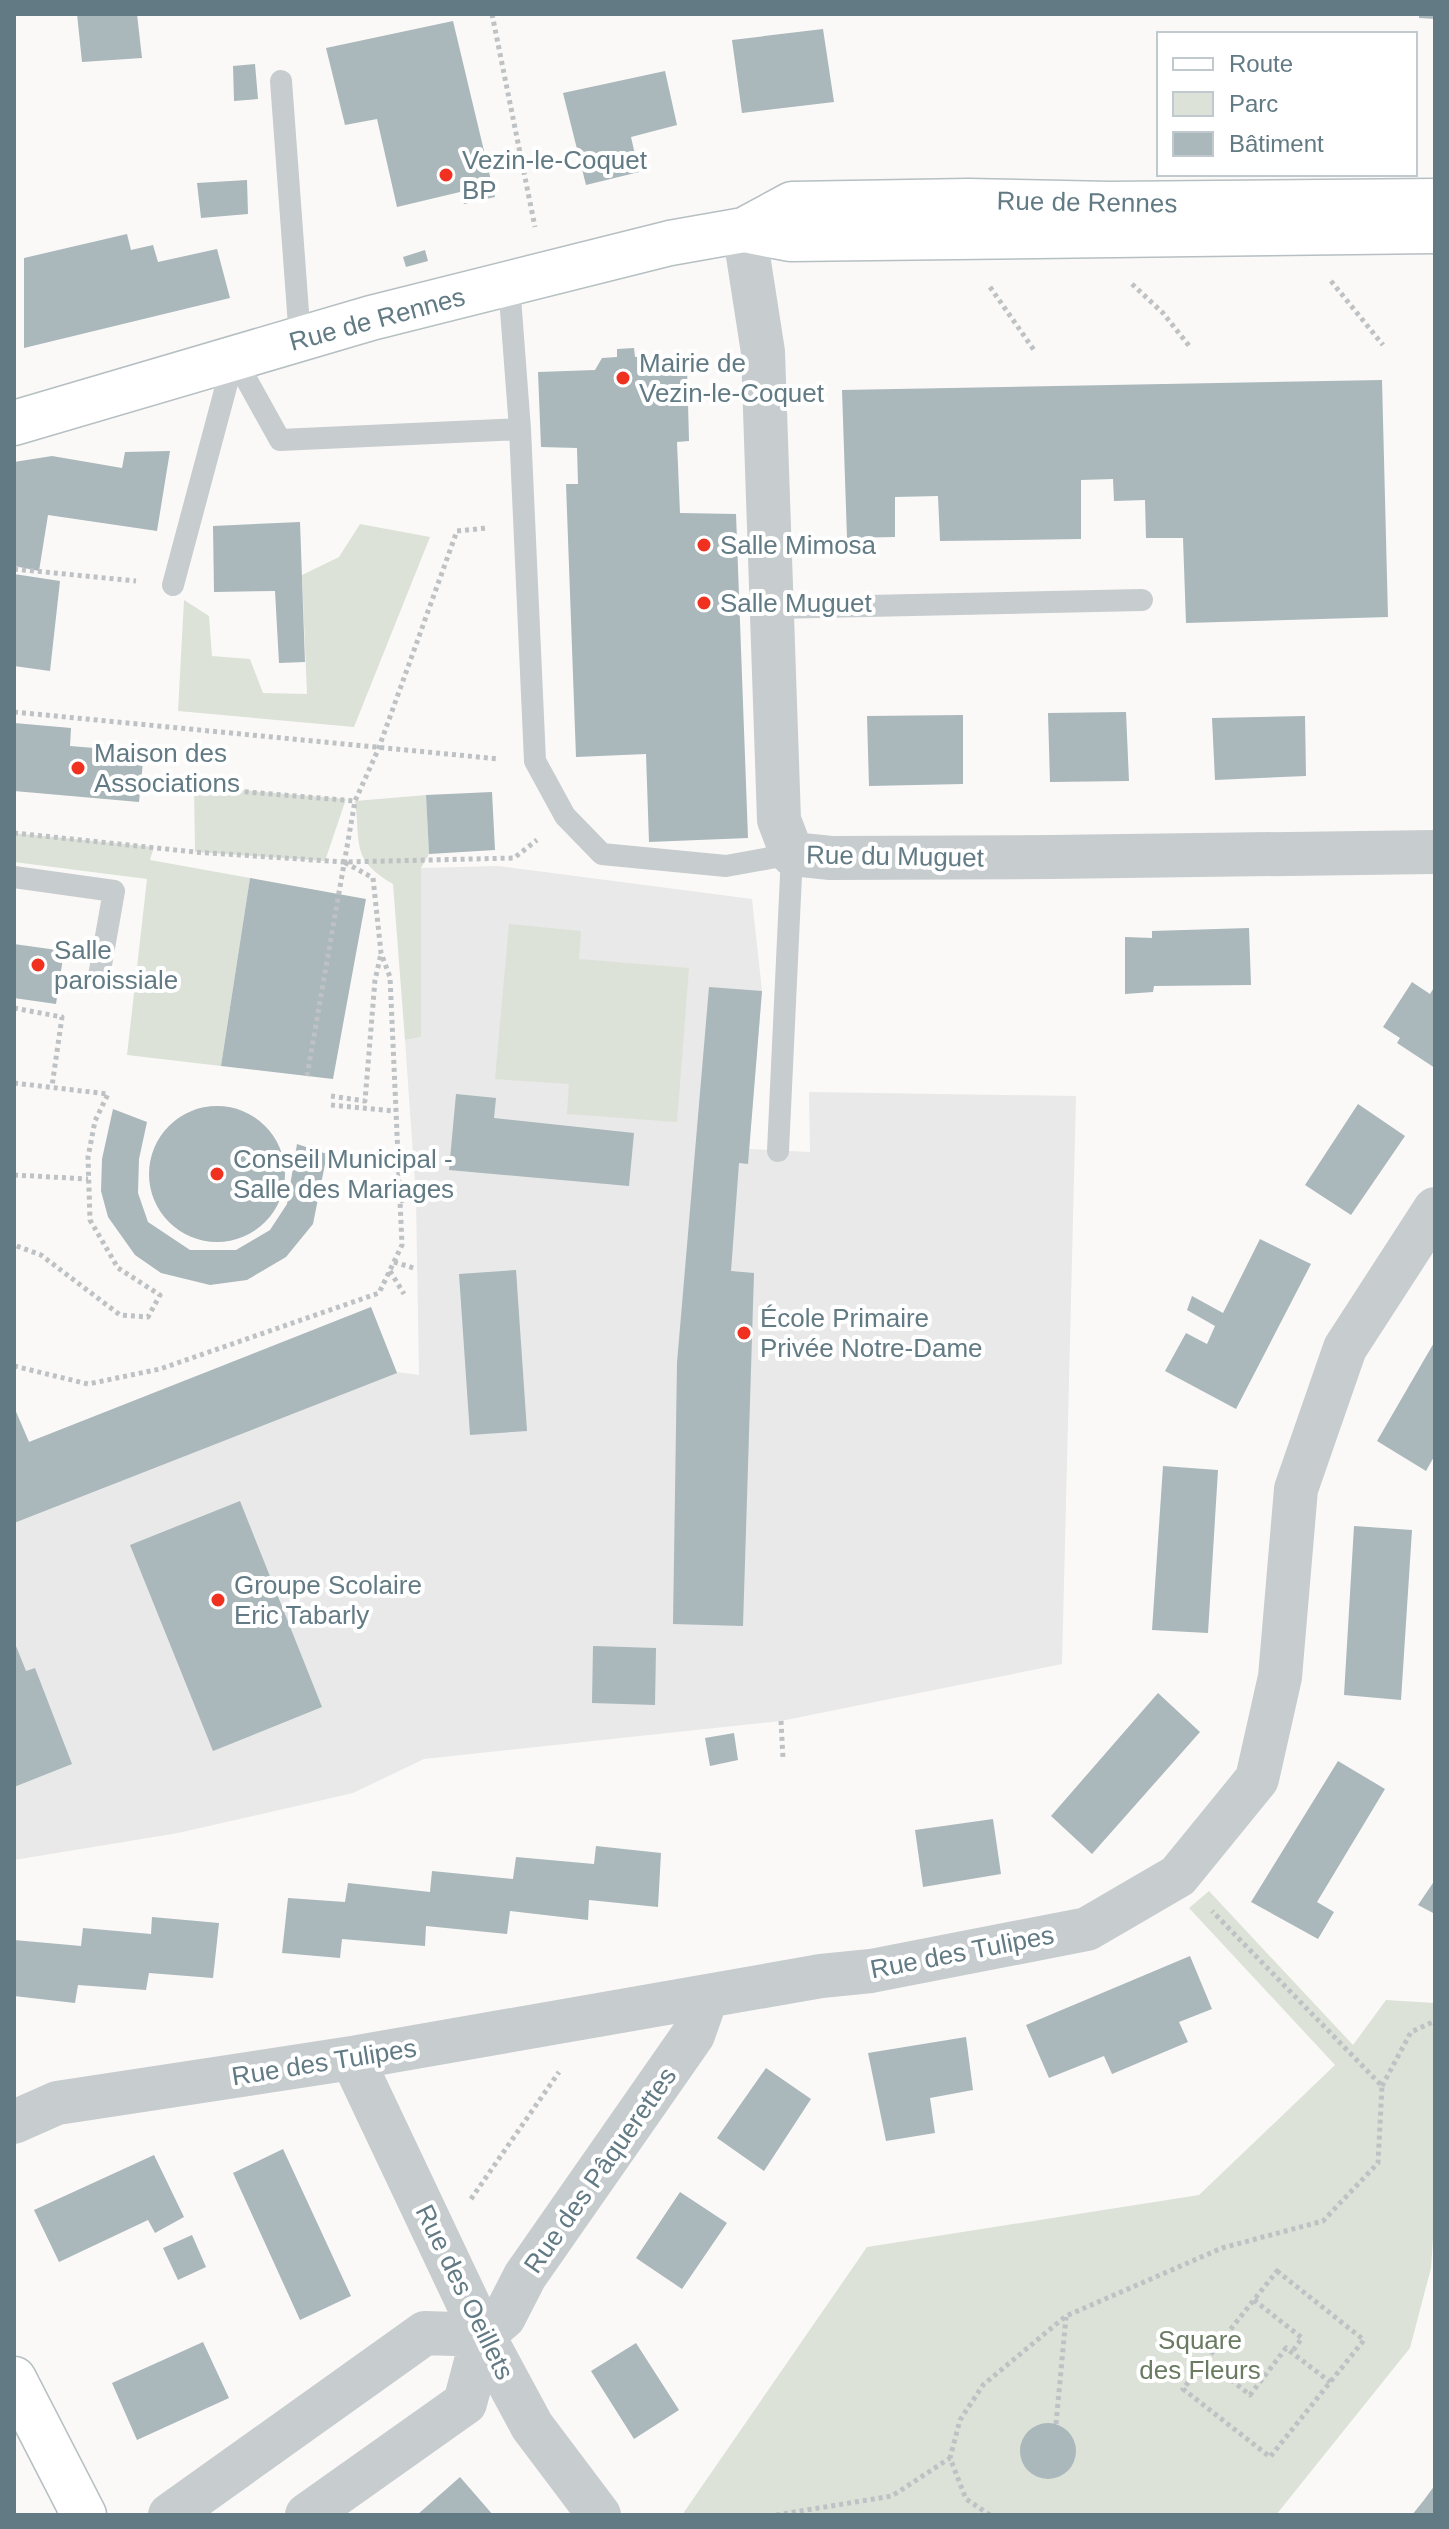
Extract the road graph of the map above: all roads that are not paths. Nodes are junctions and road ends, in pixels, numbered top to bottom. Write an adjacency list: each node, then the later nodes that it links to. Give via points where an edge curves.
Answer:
1 (281, 81): 6 (lane)
2 (1435, 201): 3 (main road, Rue de Rennes, via 792,204)
3 (744, 230): 4 (main road, Rue de Rennes, via 790,239); 5 (main road, Rue de Rennes); 12 (street, Rue du Muguet, via 763,352)
4 (1435, 231)
5 (509, 284): 6 (main road, Rue de Rennes); 9 (lane)
6 (300, 339): 7 (main road, Rue de Rennes)
7 (234, 357): 8 (main road, Rue de Rennes); 9 (lane, via 280,440); 10 (lane)
8 (14, 423)
9 (520, 429): 14 (lane, via 535,761 565,816 602,854 726,866)
10 (173, 585)
11 (1142, 600): 12 (lane)
12 (774, 608): 14 (street, Rue du Muguet, via 779,820)
13 (1435, 852): 14 (street, Rue du Muguet, via 831,858)
14 (792, 854): 17 (lane)
15 (14, 877): 16 (lane, via 114,891)
16 (99, 976)
17 (778, 1151)
18 (1435, 1209): 19 (street, Rue des Tulipes, via 1345,1348 1296,1489 1280,1677 1257,1779 1178,1876 1087,1929)
19 (706, 1998): 20 (street, Rue des Tulipes); 22 (street, Rue des Pâquerettes, via 693,2035 525,2276 504,2317)
20 (352, 2058): 21 (street, Rue des Tulipes, via 57,2103); 22 (street, Rue des Oeillets)
21 (14, 2122)
22 (483, 2335): 25 (street, via 425,2333); 26 (street, Rue des Pâquerettes, via 465,2403); 27 (street, Rue des Oeillets, via 532,2426)
23 (14, 2379): 24 (main road)
24 (84, 2515)
25 (170, 2515)
26 (307, 2515)
27 (599, 2515)

